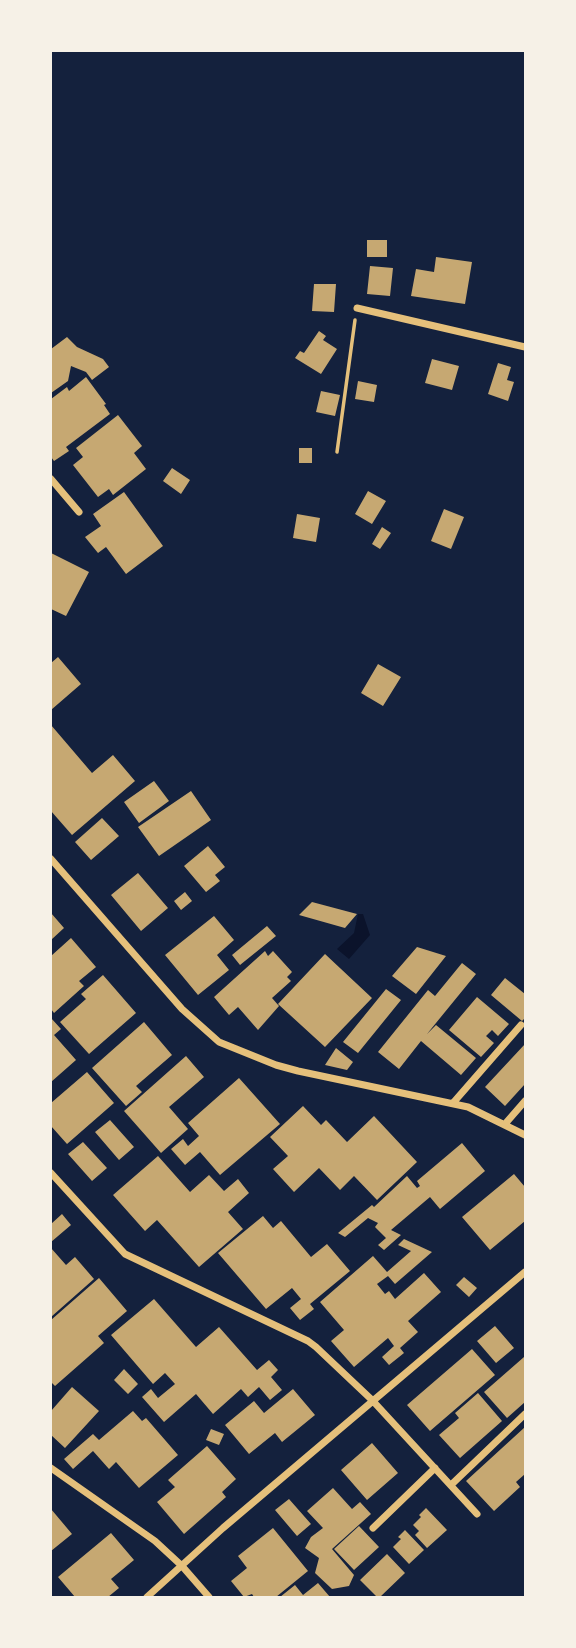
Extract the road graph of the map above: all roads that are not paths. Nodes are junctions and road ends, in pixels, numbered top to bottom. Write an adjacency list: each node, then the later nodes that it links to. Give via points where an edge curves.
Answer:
1 (357, 308): 2 (street)
2 (525, 347)
3 (51, 479): 4 (street)
4 (79, 512)
5 (51, 859): 8 (street, via 182,1009 219,1042 298,1071)
6 (521, 1025): 8 (street)
7 (525, 1101): 9 (street)
8 (453, 1103): 9 (street)
9 (505, 1124): 10 (street)
10 (525, 1135)
11 (51, 1174): 13 (street, via 125,1254 308,1341)
12 (525, 1272): 13 (street)
13 (372, 1400): 16 (street); 20 (street)
14 (525, 1414): 17 (street)
15 (51, 1468): 20 (street, via 155,1541)
16 (435, 1468): 17 (street); 19 (street)
17 (450, 1485): 18 (street)
18 (477, 1514)
19 (373, 1528)
20 (182, 1566): 21 (street); 22 (street)
21 (147, 1597)
22 (209, 1597)

